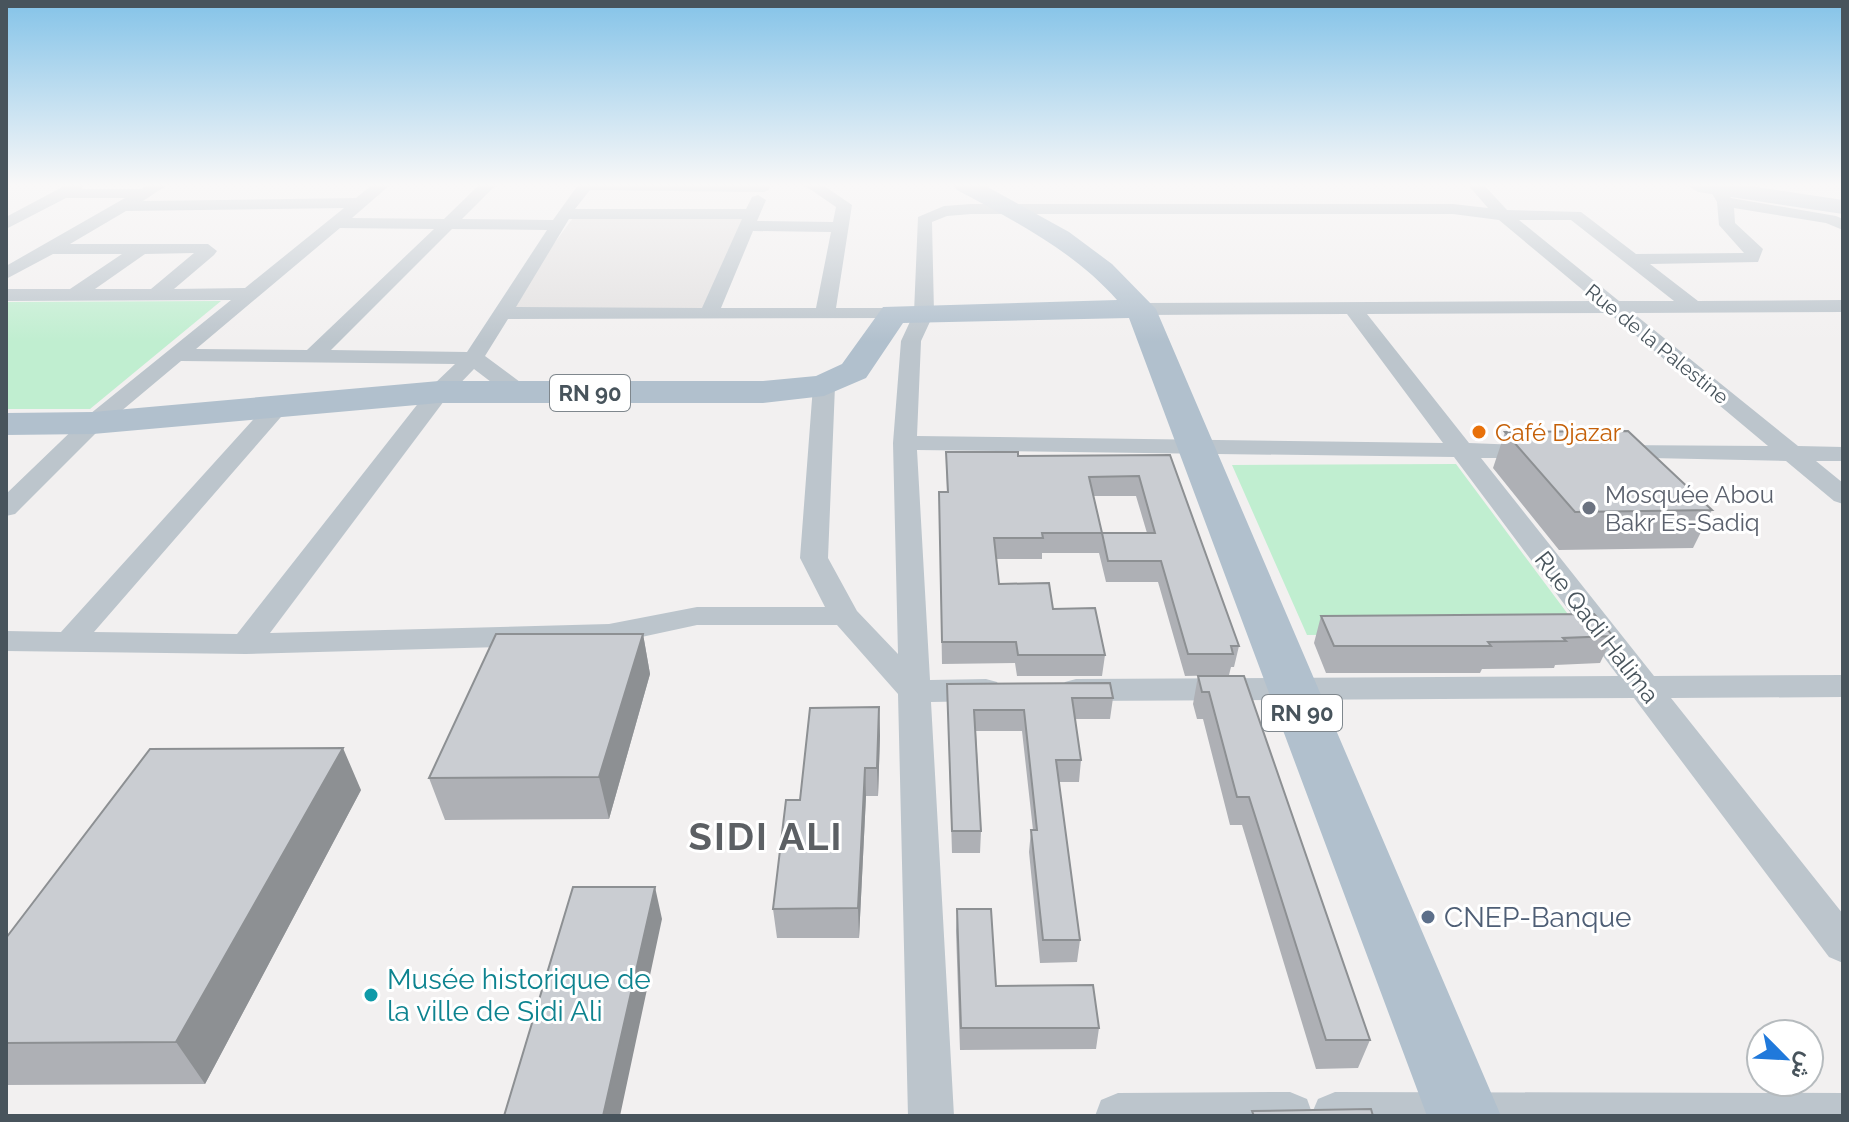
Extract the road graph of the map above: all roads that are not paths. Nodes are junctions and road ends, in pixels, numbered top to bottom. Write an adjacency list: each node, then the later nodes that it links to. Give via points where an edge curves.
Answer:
1 (71, 237): 17 (street)
2 (138, 237): 17 (street, via 117,248)
3 (141, 237): 23 (street)
4 (151, 237): 16 (street)
5 (186, 237): 16 (street)
6 (319, 237): 20 (street)
7 (433, 237): 34 (street)
8 (550, 237): 29 (street)
9 (742, 237): 30 (street)
10 (838, 237): 31 (street)
11 (921, 237): 32 (street)
12 (1059, 237): 28 (main road, via 1119,282)
13 (1529, 237): 25 (street, Rue de la Palestine)
14 (1604, 237): 18 (street)
15 (1741, 237): 18 (street, via 1754,249 1752,258)
16 (172, 248): 22 (street, via 208,251)
17 (51, 249): 19 (street)
18 (1633, 259): 26 (street)
19 (6, 274)
20 (249, 294): 22 (street); 33 (street)
21 (6, 295): 23 (street)
22 (155, 295): 23 (street)
23 (72, 296)
24 (1843, 306): 26 (street)
25 (1612, 307): 26 (street); 27 (street); 47 (street, Rue de la Palestine)
26 (1694, 307)
27 (1352, 308): 28 (street); 44 (street, Rue Qadi Halima)
28 (1141, 309): 32 (main road); 43 (main road, RN 90)
29 (503, 313): 30 (street); 35 (street)
30 (709, 314): 31 (street)
31 (825, 314): 32 (street)
32 (909, 314): 36 (main road, RN 90, via 854,371); 42 (street)
33 (173, 355): 34 (street); 40 (street)
34 (311, 358): 35 (street)
35 (473, 358): 37 (street); 38 (street)
36 (824, 386): 38 (main road, RN 90, via 763,392); 52 (street, via 814,558)
37 (439, 392): 38 (main road, RN 90); 39 (main road, RN 90); 55 (street)
38 (520, 393)
39 (279, 405): 40 (main road, RN 90); 54 (street)
40 (93, 423): 41 (main road, RN 90); 49 (street)
41 (6, 424)
42 (905, 443): 43 (street); 59 (street)
43 (1196, 447): 44 (street); 58 (main road, RN 90)
44 (1461, 450): 45 (street); 56 (street, Rue Qadi Halima)
45 (1556, 451)
46 (1587, 451): 47 (street)
47 (1791, 454): 48 (street); 50 (street, Rue de la Palestine)
48 (1843, 454)
49 (16, 489): 51 (street)
50 (1843, 496)
51 (6, 508)
52 (845, 616): 55 (street, via 697,616 609,634); 59 (street)
53 (6, 641): 54 (street)
54 (69, 642): 55 (street)
55 (246, 644)
56 (1643, 685): 57 (street); 58 (street); 60 (street, Rue Qadi Halima)
57 (1843, 686)
58 (1292, 689): 59 (street); 61 (main road, RN 90)
59 (914, 691): 62 (street)
60 (1843, 945)
61 (1464, 1115): 63 (street); 64 (street)
62 (931, 1116)
63 (1118, 1116)
64 (1843, 1116)

